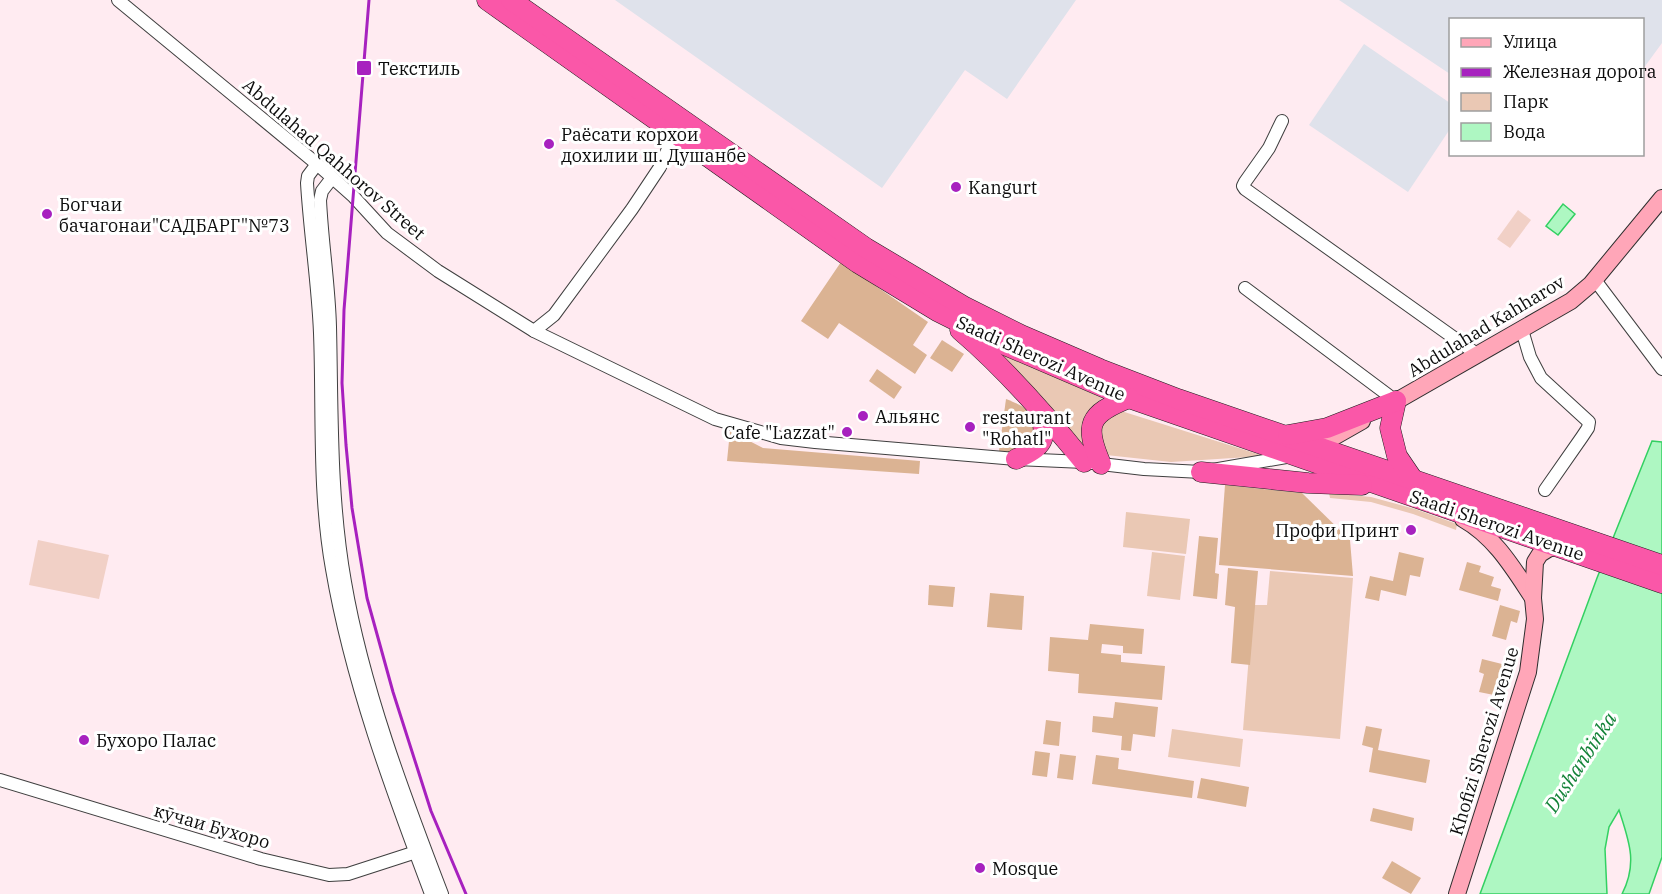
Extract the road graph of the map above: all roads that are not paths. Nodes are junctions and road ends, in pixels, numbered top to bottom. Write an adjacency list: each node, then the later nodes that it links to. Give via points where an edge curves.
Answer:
1 (118, 0): 6 (street, Abdulahad Qahhorov Street)
2 (487, 0): 5 (highway, Saadi Sherozi Avenue)
3 (511, 0): 19 (highway, Saadi Sherozi Avenue, via 866,248 965,307 1100,369)
4 (1282, 122): 14 (street, via 1245,182 1245,189)
5 (675, 133): 11 (highway, Saadi Sherozi Avenue, via 858,262); 13 (street, via 660,167 632,209 554,315)
6 (317, 164): 7 (street, Abdulahad Qahhorov Street); 35 (street, via 307,183 318,299 329,554 357,681)
7 (332, 178): 13 (street, Abdulahad Qahhorov Street, via 387,233 438,271); 37 (street, via 320,200 329,298 340,555 370,686)
8 (1662, 198): 9 (main road, Abdulahad Kahharov)
9 (1595, 280): 12 (main road, Abdulahad Kahharov, via 1571,301); 15 (street)
10 (1245, 288): 17 (street)
11 (937, 311): 16 (highway, Saadi Sherozi Avenue); 18 (highway, via 974,342)
12 (1522, 330): 14 (main road, Abdulahad Kahharov); 27 (street, via 1541,378 1589,422)
13 (534, 331): 22 (street, Abdulahad Qahhorov Street, via 715,419 781,438)
14 (1478, 355): 17 (main road, Abdulahad Kahharov)
15 (1662, 369)
16 (1129, 398): 21 (highway, Saadi Sherozi Avenue); 23 (highway, via 1112,405 1094,420)
17 (1396, 401): 19 (highway, via 1327,428); 20 (main road, Abdulahad Kahharov); 25 (highway, via 1390,428 1397,456)
18 (1038, 408): 22 (highway, via 1045,428 1042,441 1030,453); 23 (highway)
19 (1282, 435): 20 (highway, Saadi Sherozi Avenue)
20 (1317, 448): 21 (main road, Abdulahad Kahharov); 25 (highway, Saadi Sherozi Avenue)
21 (1296, 455): 24 (street, Abdulahad Qahhorov Street); 26 (highway, Saadi Sherozi Avenue)
22 (1016, 459): 23 (street, Abdulahad Qahhorov Street)
23 (1093, 463): 24 (street, Abdulahad Qahhorov Street)
24 (1201, 472): 26 (highway)
25 (1414, 481): 28 (highway, Saadi Sherozi Avenue)
26 (1380, 485): 28 (highway, Saadi Sherozi Avenue)
27 (1545, 490)
28 (1454, 502): 29 (highway, Saadi Sherozi Avenue); 30 (highway, Saadi Sherozi Avenue); 33 (main road, via 1500,550)
29 (1558, 546): 30 (highway, Saadi Sherozi Avenue); 33 (main road, Khofizi Sherozi Avenue, via 1540,554 1535,562)
30 (1599, 552): 31 (highway, Saadi Sherozi Avenue); 32 (highway, Saadi Sherozi Avenue)
31 (1662, 565)
32 (1662, 583)
33 (1533, 598): 38 (main road, Khofizi Sherozi Avenue, via 1536,619 1528,672)
34 (0, 780): 35 (street, кӯчаи Бухоро, via 261,859 329,875 348,874)
35 (416, 852): 36 (street)
36 (431, 894)
37 (442, 894)
38 (1457, 894)

